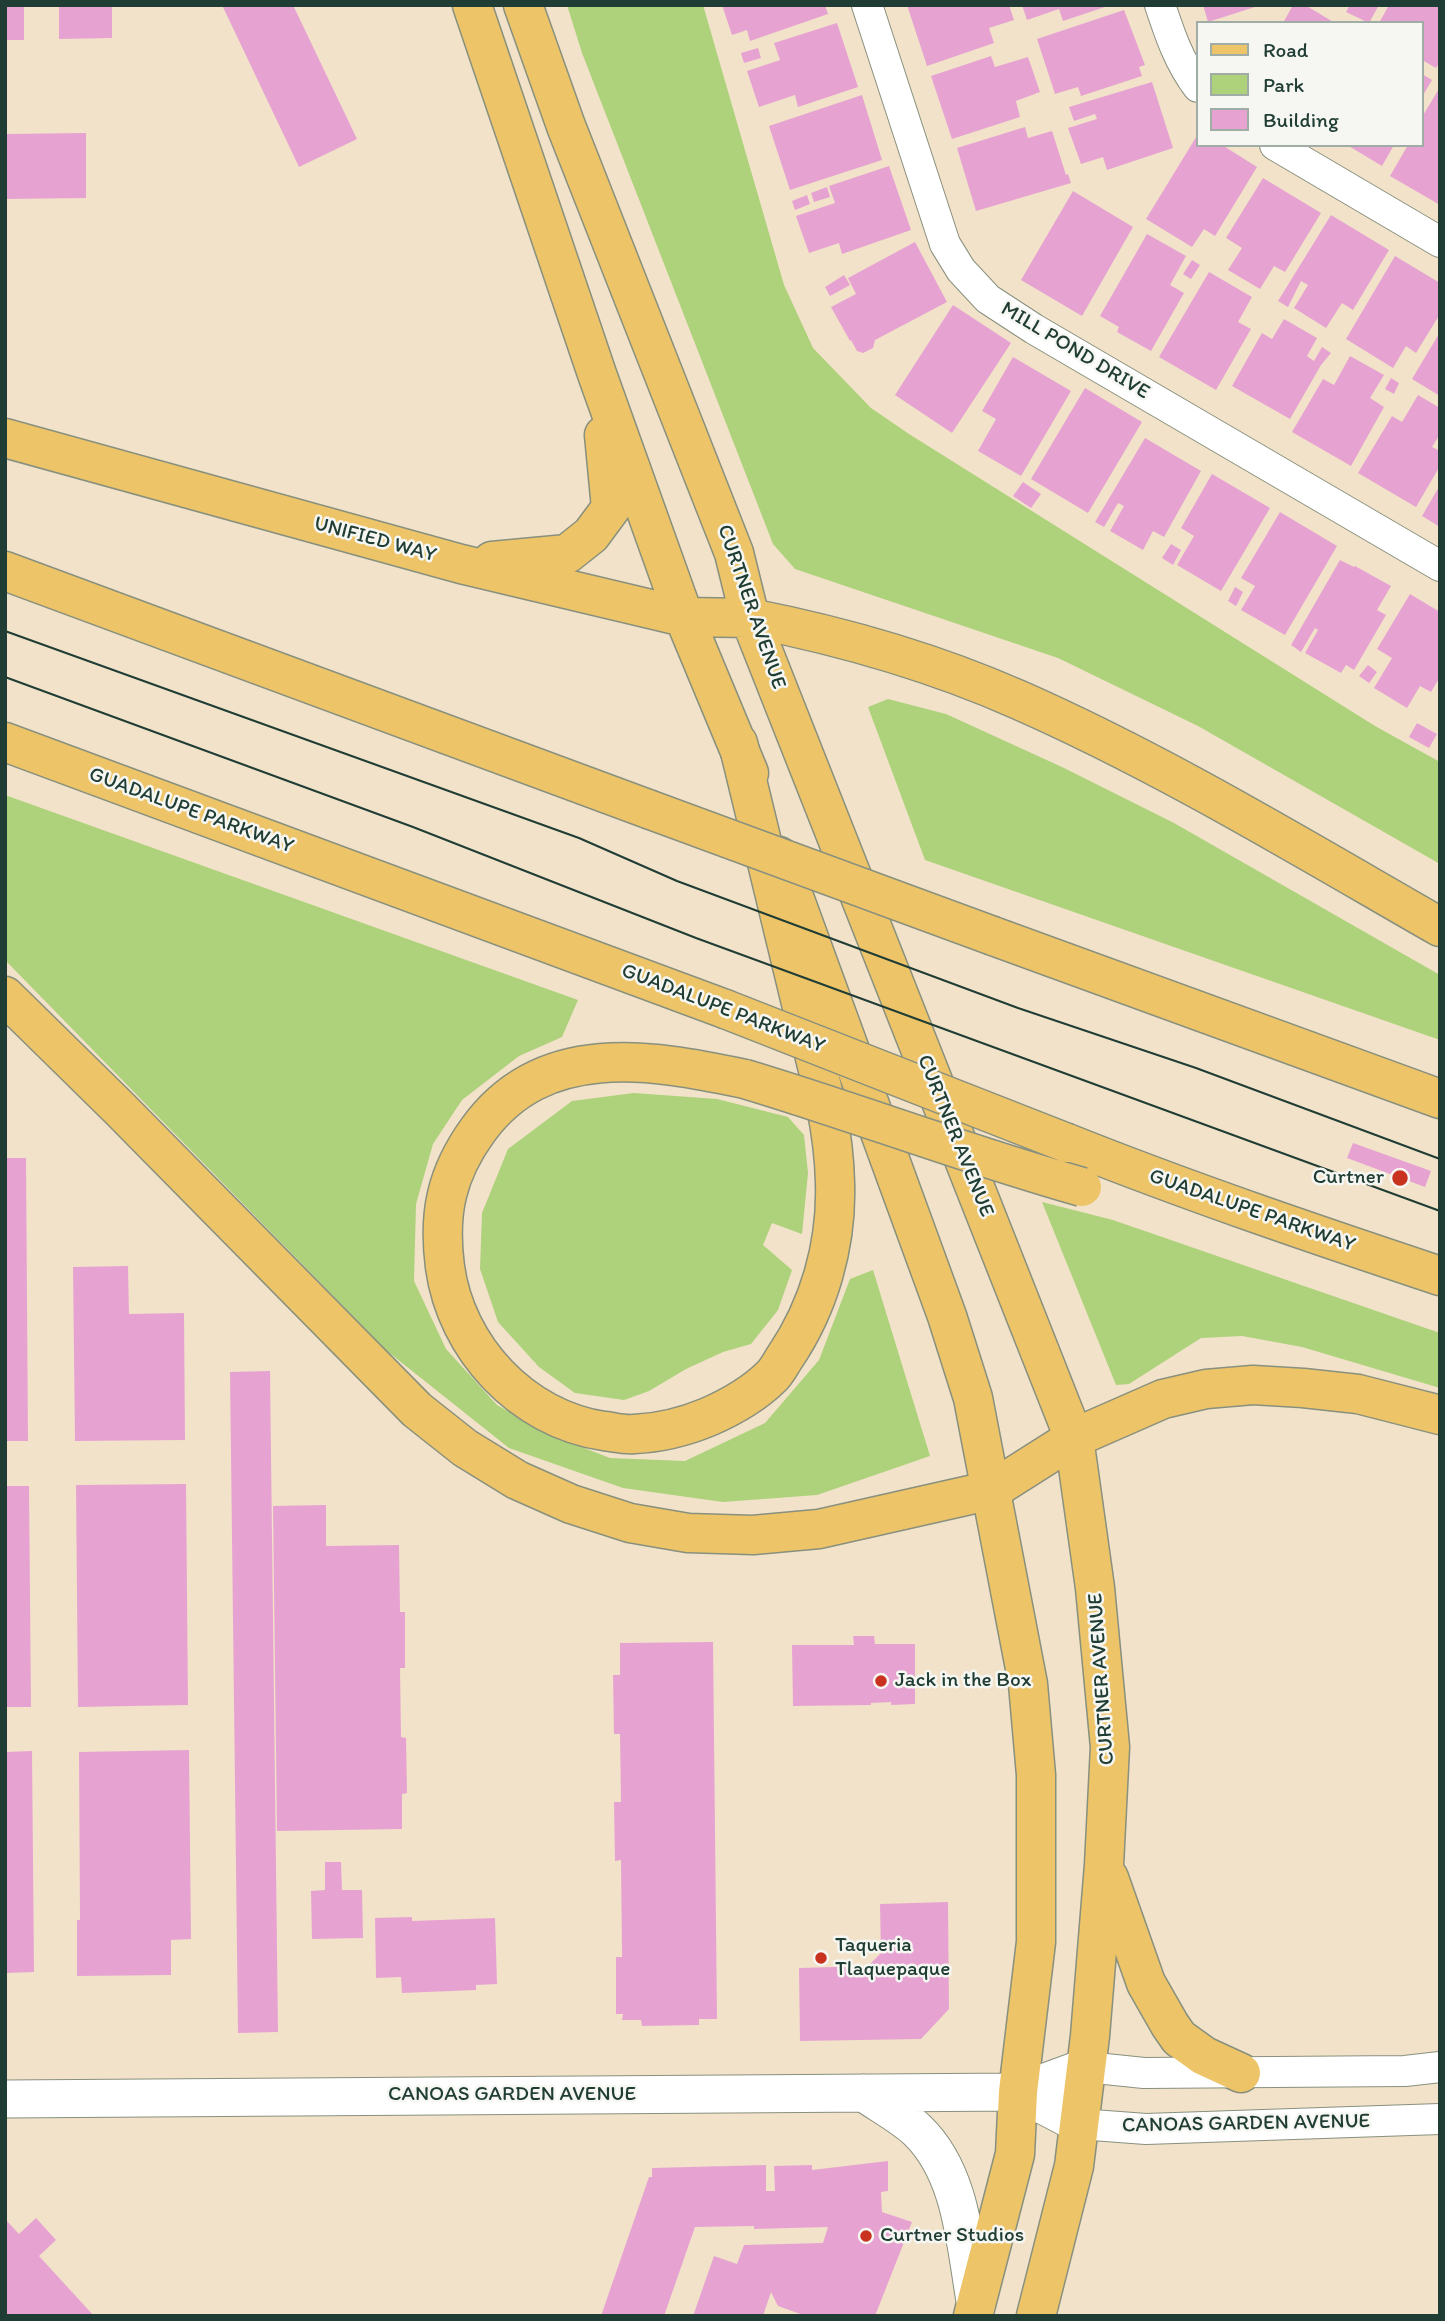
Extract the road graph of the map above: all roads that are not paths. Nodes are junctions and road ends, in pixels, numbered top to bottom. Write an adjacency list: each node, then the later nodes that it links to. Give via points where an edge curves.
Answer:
1 (472, 5): 8 (main road)
2 (523, 5): 14 (main road, CURTNER AVENUE, via 734,554)
3 (867, 5): 11 (street, MILL POND DRIVE, via 945,244 988,299)
4 (1160, 5): 5 (street, via 1173,45)
5 (1196, 84)
6 (1278, 147): 7 (street)
7 (1440, 242)
8 (597, 374): 10 (main road, via 611,508 591,535 567,554); 13 (main road)
9 (5, 438): 10 (main road, UNIFIED WAY)
10 (461, 564): 13 (main road, UNIFIED WAY)
11 (1440, 566)
12 (5, 571): 19 (main road, bridge)
13 (684, 617): 14 (main road, UNIFIED WAY); 16 (main road)
14 (750, 618): 17 (main road, UNIFIED WAY, via 871,646 1017,699 1167,773); 23 (main road, CURTNER AVENUE)
15 (5, 742): 20 (main road, GUADALUPE PARKWAY, bridge, via 724,1009)
16 (738, 743): 20 (main road, bridge, via 817,1068 830,1129 835,1183 832,1234 821,1284 801,1334 773,1375 730,1408 681,1428 631,1434 586,1428 547,1413 513,1390 485,1362 447,1287 441,1241 445,1195 462,1152 490,1114 524,1086 568,1067 606,1062 694,1068 745,1079 845,1110 1014,1168 1082,1187); 24 (main road, via 947,1316 973,1398)
17 (1440, 927)
18 (5, 996): 24 (main road, via 416,1410 517,1480 630,1524 753,1535 819,1529)
19 (1440, 1099)
20 (1168, 1183): 21 (main road, GUADALUPE PARKWAY)
21 (1440, 1276)
22 (1440, 1415): 23 (main road, via 1358,1394 1253,1385 1163,1399)
23 (1074, 1438): 24 (main road); 25 (main road, CURTNER AVENUE, via 1095,1588 1110,1747)
24 (992, 1490): 29 (main road, via 1028,1684 1036,1774 1036,1942)
25 (1104, 1865): 26 (main road, CURTNER AVENUE); 28 (main road, via 1146,1983 1170,2025 1179,2038 1204,2056)
26 (1086, 2067): 28 (street, CANOAS GARDEN AVENUE, via 1144,2073); 29 (street, CANOAS GARDEN AVENUE); 33 (main road, CURTNER AVENUE)
27 (1440, 2067): 28 (street, CANOAS GARDEN AVENUE)
28 (1241, 2073)
29 (1018, 2092): 30 (street, CANOAS GARDEN AVENUE); 33 (street, CANOAS GARDEN AVENUE); 34 (main road, via 1015,2154)
30 (864, 2093): 31 (street, CANOAS GARDEN AVENUE); 34 (street, via 916,2129 939,2155 953,2186)
31 (5, 2099)
32 (1440, 2119): 33 (street, CANOAS GARDEN AVENUE, via 1146,2129)
33 (1079, 2124): 35 (main road, CURTNER AVENUE, via 1074,2166)
34 (974, 2311)
35 (1036, 2316)

